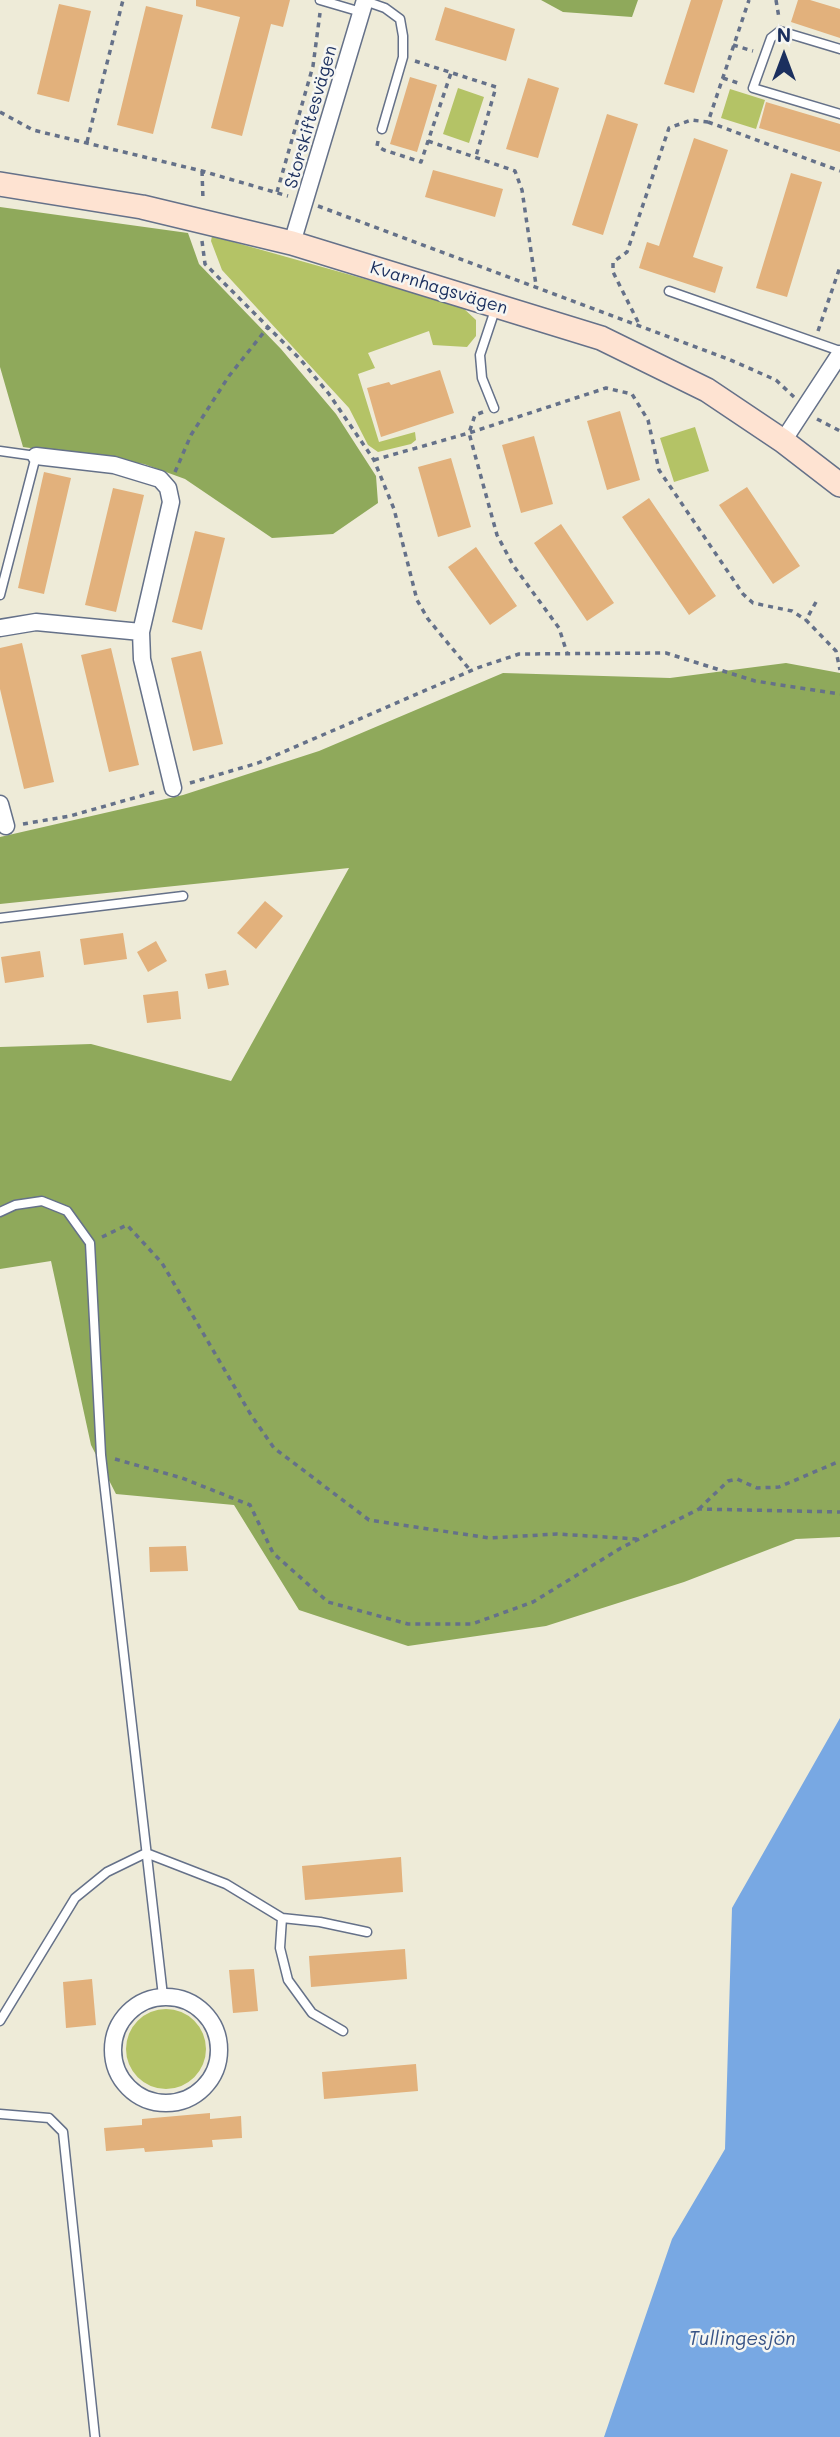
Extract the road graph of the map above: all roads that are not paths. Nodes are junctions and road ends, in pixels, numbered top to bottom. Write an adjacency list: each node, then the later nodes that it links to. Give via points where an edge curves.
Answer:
1 (321, 0): 2 (lane)
2 (364, 5): 5 (lane, via 385,8 400,19 403,57); 7 (street, Storskiftesvägen)
3 (840, 49): 4 (lane, via 780,31 771,38 753,88)
4 (840, 114)
5 (382, 129)
6 (0, 184): 7 (street, Kvarnhagsvägen, via 142,207)
7 (292, 243): 9 (street, Kvarnhagsvägen)
8 (669, 291): 10 (lane)
9 (496, 306): 11 (lane, via 480,355 482,378); 12 (street, Kvarnhagsvägen, via 601,338 707,390)
10 (840, 352): 12 (street)
11 (494, 408)
12 (783, 441): 15 (street, Kvarnhagsvägen)
13 (0, 451): 14 (lane)
14 (36, 456): 16 (lane); 18 (street, via 114,465 160,479 168,488 171,502)
15 (840, 485)
16 (0, 595)
17 (0, 628): 18 (street, via 36,621)
18 (141, 632): 19 (street, via 142,659)
19 (173, 788)
20 (0, 804): 21 (street)
21 (6, 826)
22 (184, 896): 23 (lane)
23 (0, 918)
24 (0, 1212): 25 (lane, via 42,1200 67,1211 90,1243 101,1455)
25 (146, 1853): 26 (lane, via 226,1884); 28 (lane); 29 (lane, via 107,1872 75,1898)
26 (282, 1918): 27 (lane); 30 (lane, via 280,1948 289,1980 312,2013)
27 (367, 1932)
28 (163, 1996): 28 (street, via 144,2001 127,2013 116,2031 113,2052 118,2072 130,2089 148,2100 168,2103 189,2098 206,2086 217,2068 220,2048 215,2027 203,2010 185,1999)
29 (0, 2021)
30 (343, 2031)
31 (0, 2114): 32 (lane, via 48,2118 63,2132)
32 (95, 2437)

